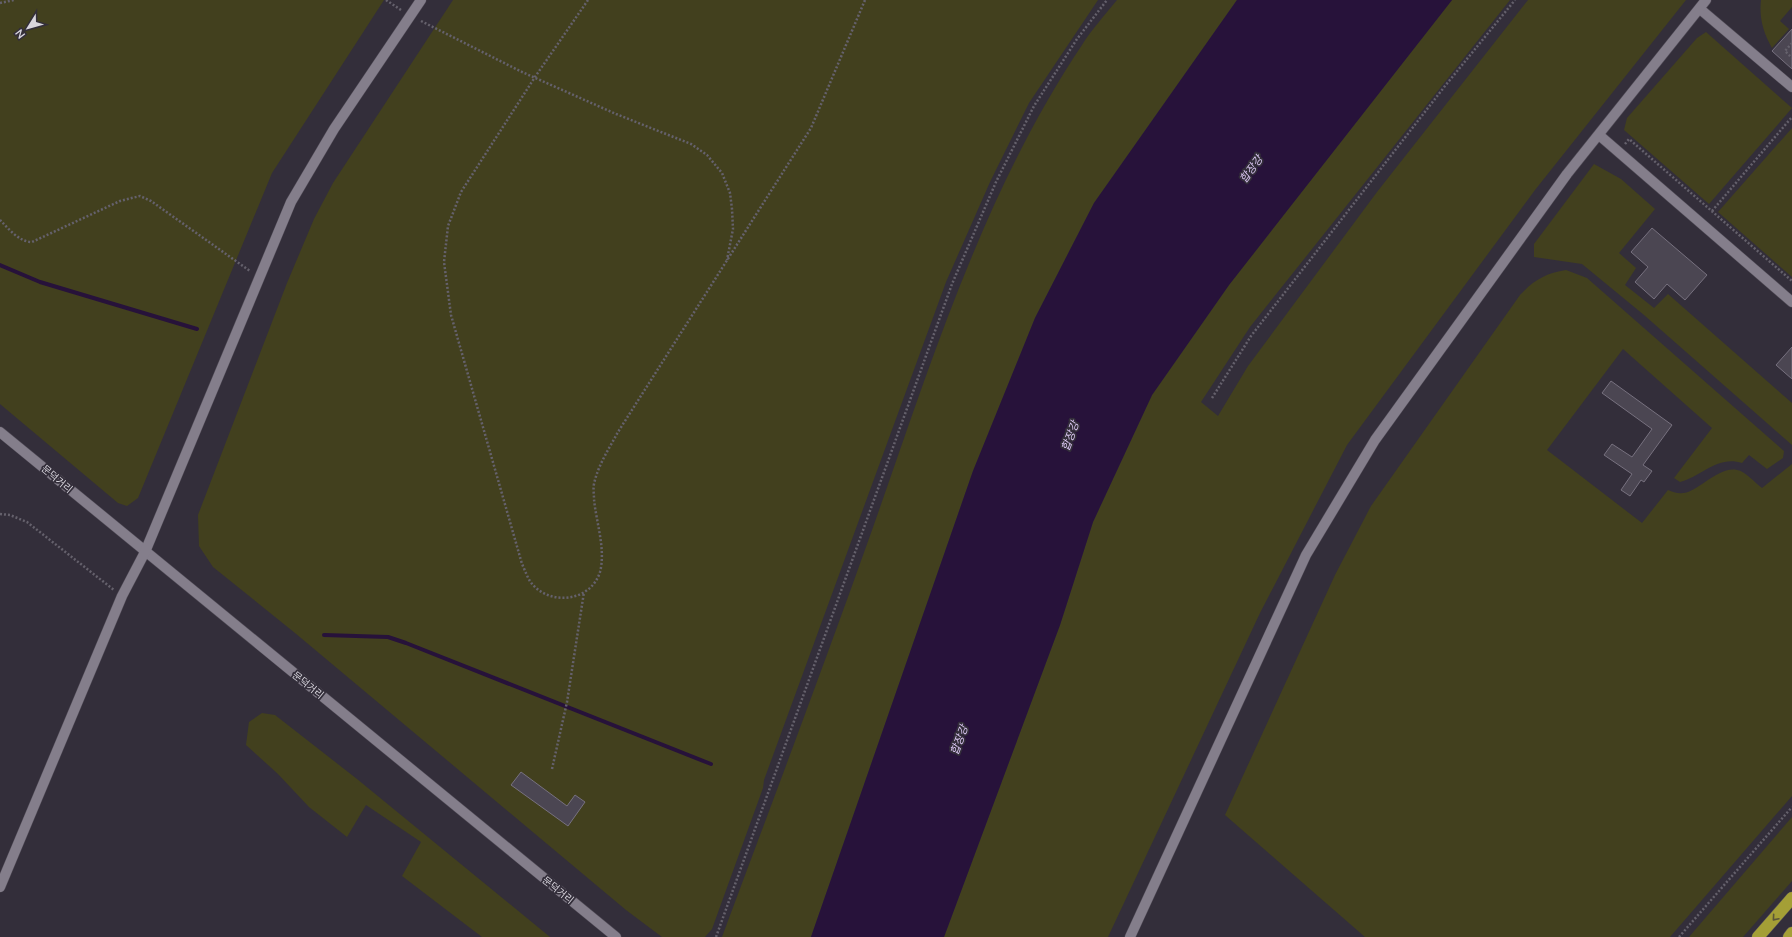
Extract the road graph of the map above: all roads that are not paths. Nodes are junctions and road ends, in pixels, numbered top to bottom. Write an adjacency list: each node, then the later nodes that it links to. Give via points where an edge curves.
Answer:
1 (421, 0): 8 (street, via 334,129 291,202)
2 (1706, 0): 3 (street)
3 (1700, 9): 4 (street); 5 (street)
4 (1792, 87)
5 (1599, 135): 6 (street); 13 (street, via 1567,174 1375,440 1306,556)
6 (1792, 302)
7 (0, 432): 8 (street, 문덕거리)
8 (145, 552): 9 (street, via 122,596); 12 (street, 문덕거리)
9 (0, 887)
10 (1792, 898): 14 (highway, one-way to 14)
11 (1792, 933): 15 (highway)
12 (616, 937)
13 (1130, 937)
14 (1758, 937)
15 (1789, 937)

